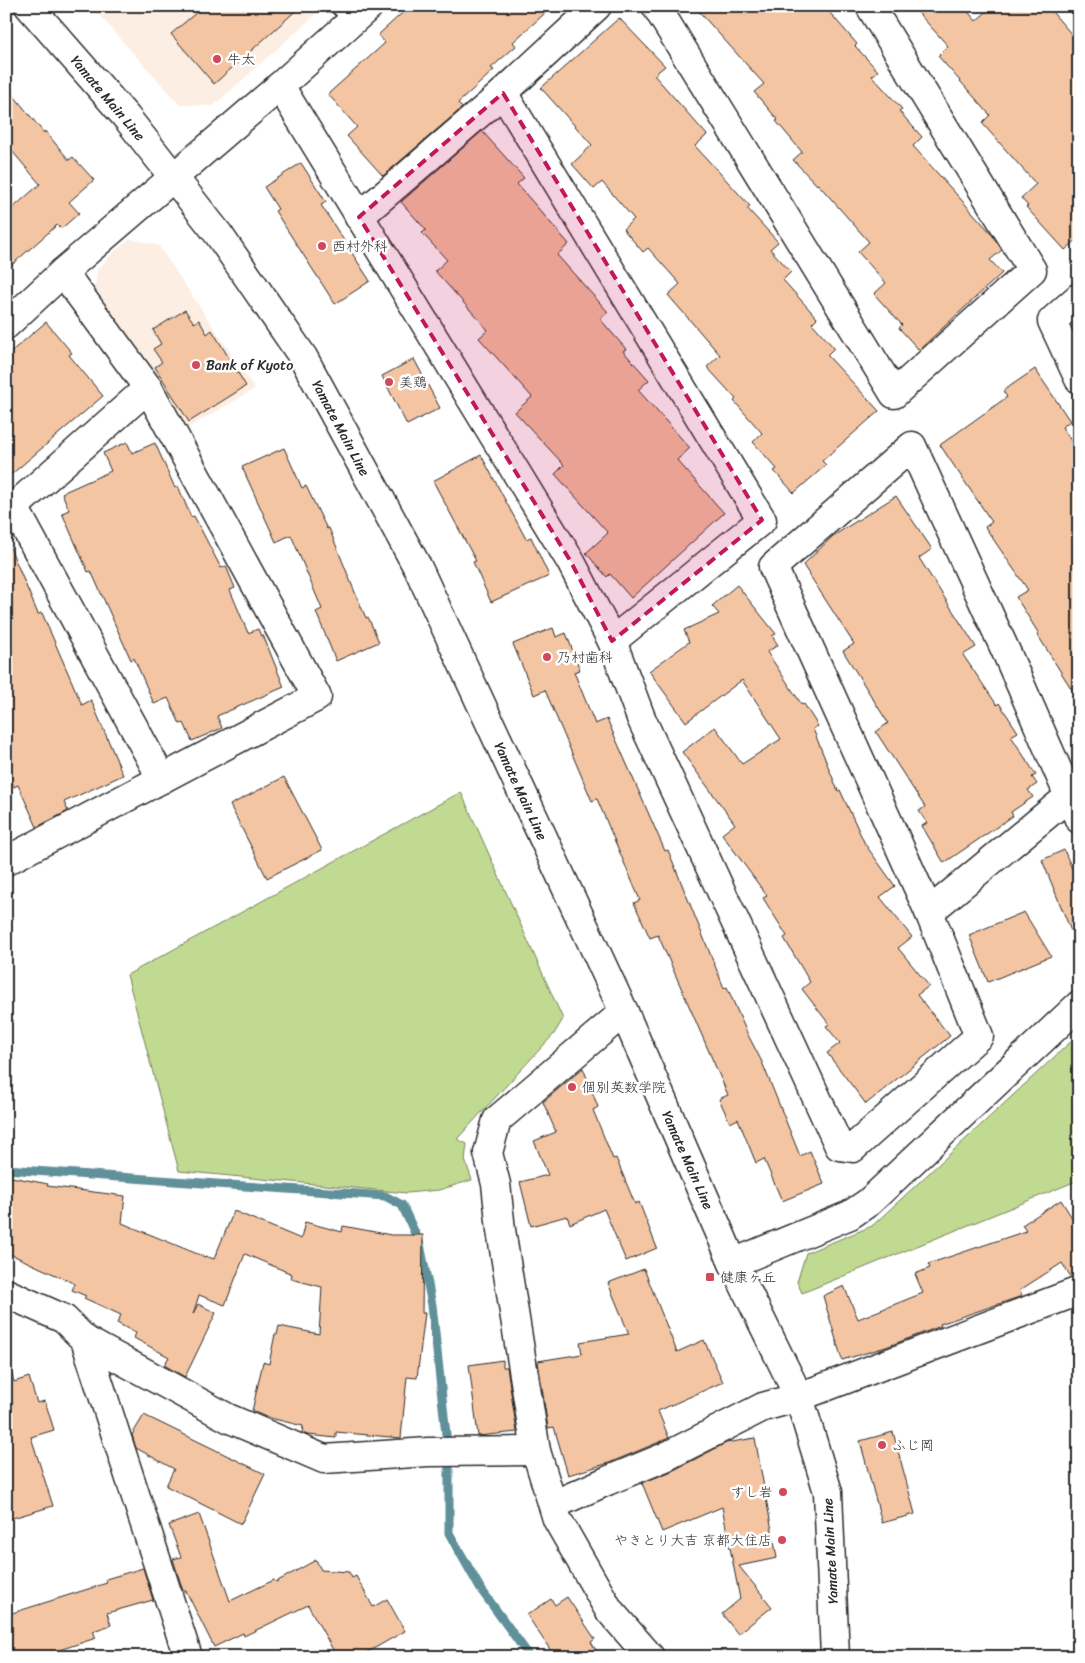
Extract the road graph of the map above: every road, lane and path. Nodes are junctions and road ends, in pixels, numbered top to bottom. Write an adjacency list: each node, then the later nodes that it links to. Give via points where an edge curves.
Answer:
1 (29, 6): 8 (street, Yamate Main Line)
2 (597, 6): 7 (street)
3 (656, 6): 4 (street, via 894,394 1032,270)
4 (870, 6)
5 (354, 11): 6 (street)
6 (280, 86): 8 (street); 9 (street)
7 (503, 93): 9 (street); 16 (street, via 762,520)
8 (174, 177): 10 (street); 22 (street, Yamate Main Line, via 220,235 303,356 418,568)
9 (359, 217): 16 (street, via 571,562)
10 (63, 272): 12 (street); 14 (street)
11 (1079, 297): 13 (street, via 1052,321)
12 (6, 325)
13 (1079, 379)
14 (148, 388): 15 (street); 17 (street, via 317,697)
15 (10, 511): 17 (street)
16 (612, 641): 20 (street, via 641,718 839,1146 853,1148 979,1036)
17 (162, 778): 19 (street)
18 (1076, 801): 20 (street); 20 (street, via 912,446 773,567)
19 (6, 861)
20 (928, 912)
21 (1079, 1005): 23 (street, via 869,1202 850,1215)
22 (624, 1012): 23 (street, Yamate Main Line); 28 (street, via 497,1120 488,1153 496,1184)
23 (733, 1263): 27 (street, Yamate Main Line)
24 (1079, 1291): 27 (street)
25 (6, 1294): 26 (street, via 64,1319)
26 (85, 1340): 28 (street, via 228,1418 324,1459 428,1452); 30 (street)
27 (799, 1397): 29 (street, via 763,1407 666,1457); 32 (street, Yamate Main Line, via 828,1492)
28 (536, 1451): 29 (street)
29 (553, 1505): 31 (street, via 557,1519 609,1610)
30 (188, 1657)
31 (650, 1657)
32 (835, 1657)

